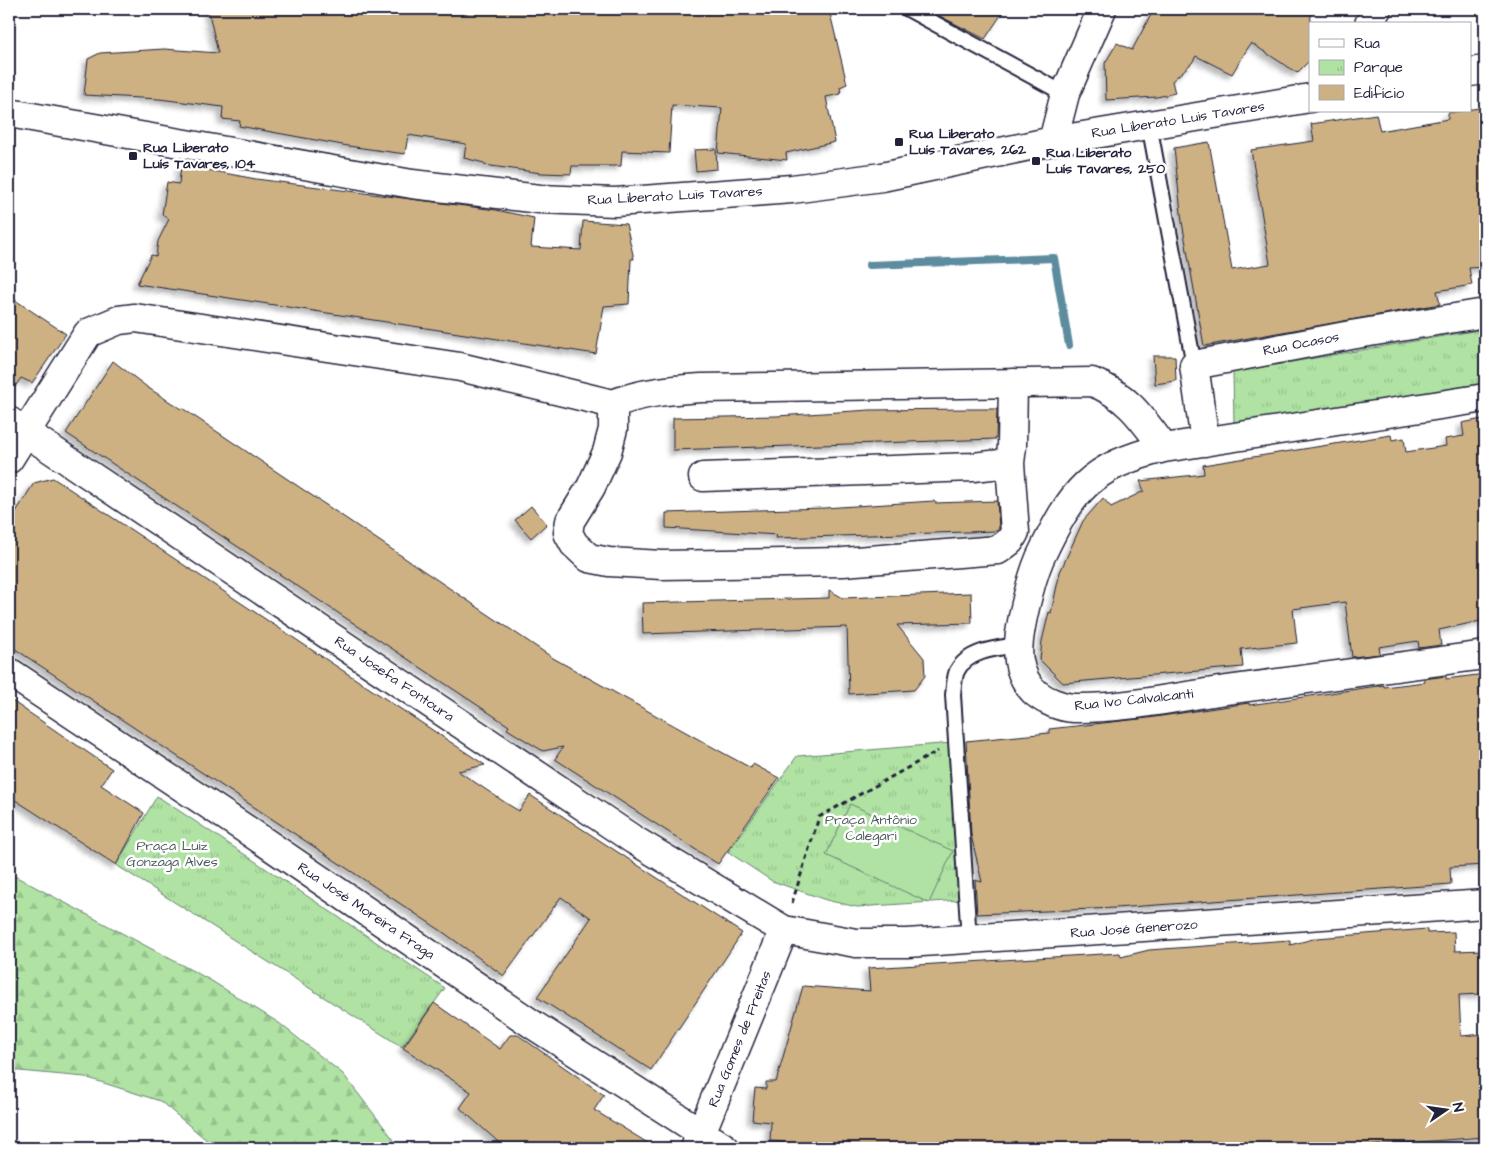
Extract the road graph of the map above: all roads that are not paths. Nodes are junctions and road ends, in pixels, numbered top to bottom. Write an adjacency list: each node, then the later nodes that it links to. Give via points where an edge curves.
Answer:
1 (908, 9): 7 (lane)
2 (1102, 9): 7 (street)
3 (1378, 9): 4 (street)
4 (1370, 22)
5 (1485, 70): 6 (street)
6 (1472, 72)
7 (1066, 94): 11 (street)
8 (1309, 98): 10 (street, Rua Liberato Luis Tavares)
9 (9, 113): 11 (street, Rua Liberato Luis Tavares, via 412,184 540,199 614,202 773,191 873,179)
10 (1149, 124): 11 (street, Rua Liberato Luis Tavares); 13 (lane)
11 (1053, 141)
12 (1485, 313): 13 (street, Rua Ocasos)
13 (1194, 365): 18 (street)
14 (1013, 383): 16 (street, via 702,388 663,391); 19 (street, via 1092,382 1106,387 1123,397); 21 (street)
15 (1485, 398): 18 (street, Rua Ivo Calvalcanti)
16 (613, 404): 17 (street, via 460,367 135,318 119,320 88,333); 21 (street, via 613,429 607,452 570,521 568,533 589,558 609,562 662,565 844,562 998,550 1016,532)
17 (18, 427): 20 (street); 27 (street, Rua Josefa Fontoura, via 634,840)
18 (1205, 442): 19 (street, Rua Ivo Calvalcanti)
19 (1164, 448): 23 (street, Rua Ivo Calvalcanti, via 1134,456 1106,469 1082,486 1068,505 1039,560)
20 (9, 459)
21 (1010, 463): 22 (street)
22 (703, 477)
23 (1018, 645): 24 (street, Rua Ivo Calvalcanti, via 1024,679 1051,703 1071,708); 28 (lane, via 971,657 957,671 953,695)
24 (1485, 655)
25 (9, 672): 29 (street, Rua José Moreira Fraga, via 247,830)
26 (1485, 904): 28 (street, Rua José Generozo)
27 (784, 930): 28 (street, Rua José Generozo, via 856,943); 29 (street, Rua Gomes de Freitas)
28 (968, 940)
29 (698, 1140): 30 (street, Rua José Moreira Fraga)
30 (725, 1148)

